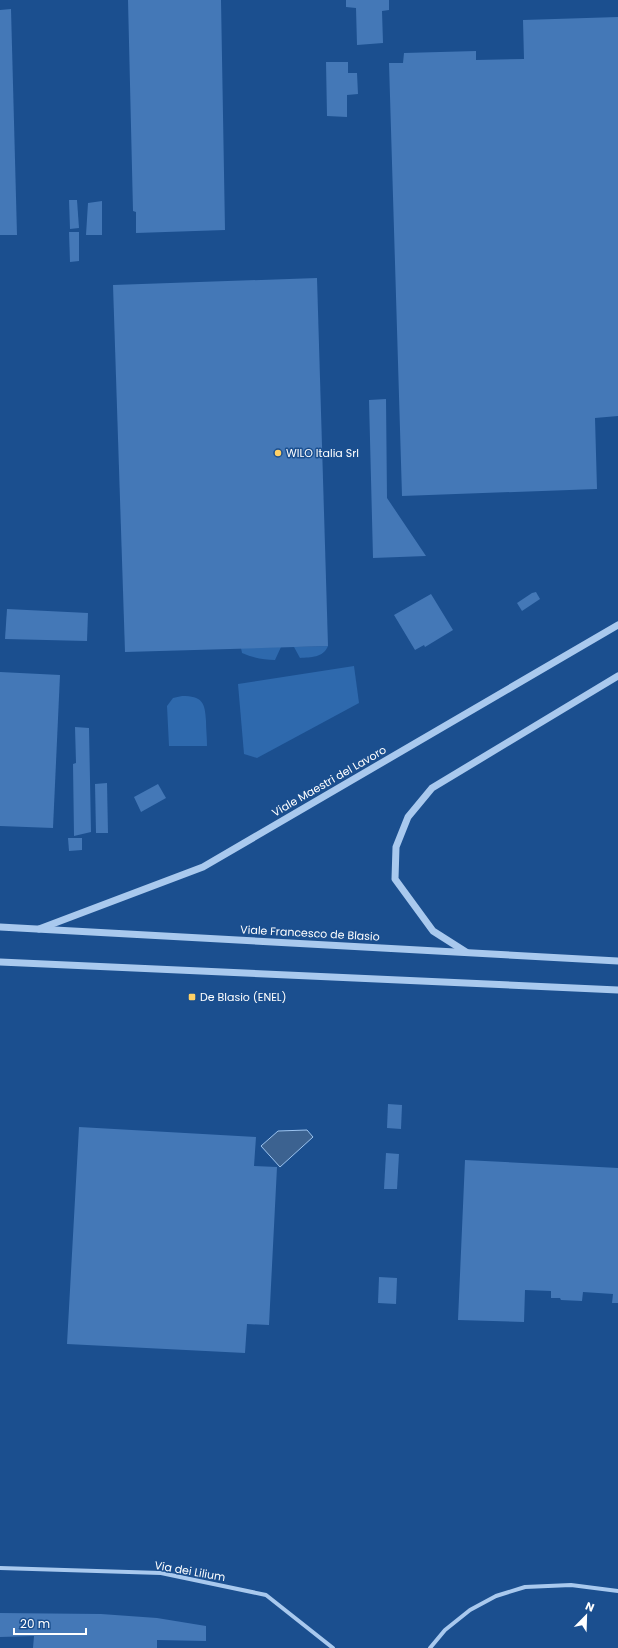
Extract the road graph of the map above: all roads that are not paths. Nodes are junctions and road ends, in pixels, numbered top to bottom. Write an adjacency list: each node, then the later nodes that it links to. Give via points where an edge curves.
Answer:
1 (618, 625): 4 (street, Viale Maestri del Lavoro, via 204,867)
2 (618, 676): 5 (street, via 432,788 408,816 396,847 395,878 433,931)
3 (0, 927): 4 (street, Viale Francesco de Blasio)
4 (39, 929): 5 (street, Viale Francesco de Blasio)
5 (466, 952): 7 (street, Viale Francesco de Blasio)
6 (0, 962): 8 (street)
7 (618, 962)
8 (618, 990)
9 (0, 1568): 11 (street, Via dei Lilium, via 161,1573 266,1595)
10 (618, 1591): 12 (street, via 571,1585 525,1587 496,1596 470,1610 445,1630)
11 (333, 1648)
12 (430, 1648)

